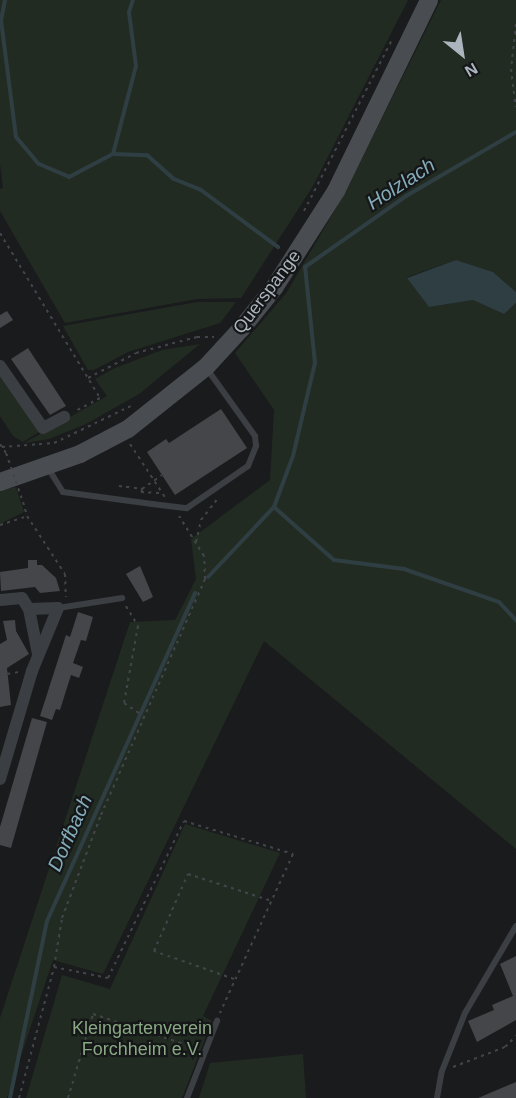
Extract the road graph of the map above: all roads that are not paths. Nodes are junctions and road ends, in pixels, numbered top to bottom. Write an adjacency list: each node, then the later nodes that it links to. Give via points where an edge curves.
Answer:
1 (429, 0): 3 (main road, Querspange, via 336,190 274,288)
2 (0, 366): 4 (street, via 43,428)
3 (206, 367): 5 (main road, Querspange, via 128,429); 5 (lane, bridge, via 255,436 256,446 248,466 187,508 63,492)
4 (64, 417)
5 (48, 467): 6 (main road, Querspange)
6 (0, 482)
7 (122, 598): 9 (lane)
8 (0, 600): 10 (street, via 22,598)
9 (58, 608): 10 (street); 11 (street)
10 (29, 609): 11 (street)
11 (38, 654): 12 (street)
12 (0, 779)
13 (516, 926): 16 (lane, via 465,1012 442,1071)
14 (217, 1021): 15 (lane)
15 (187, 1098)
16 (437, 1098)

